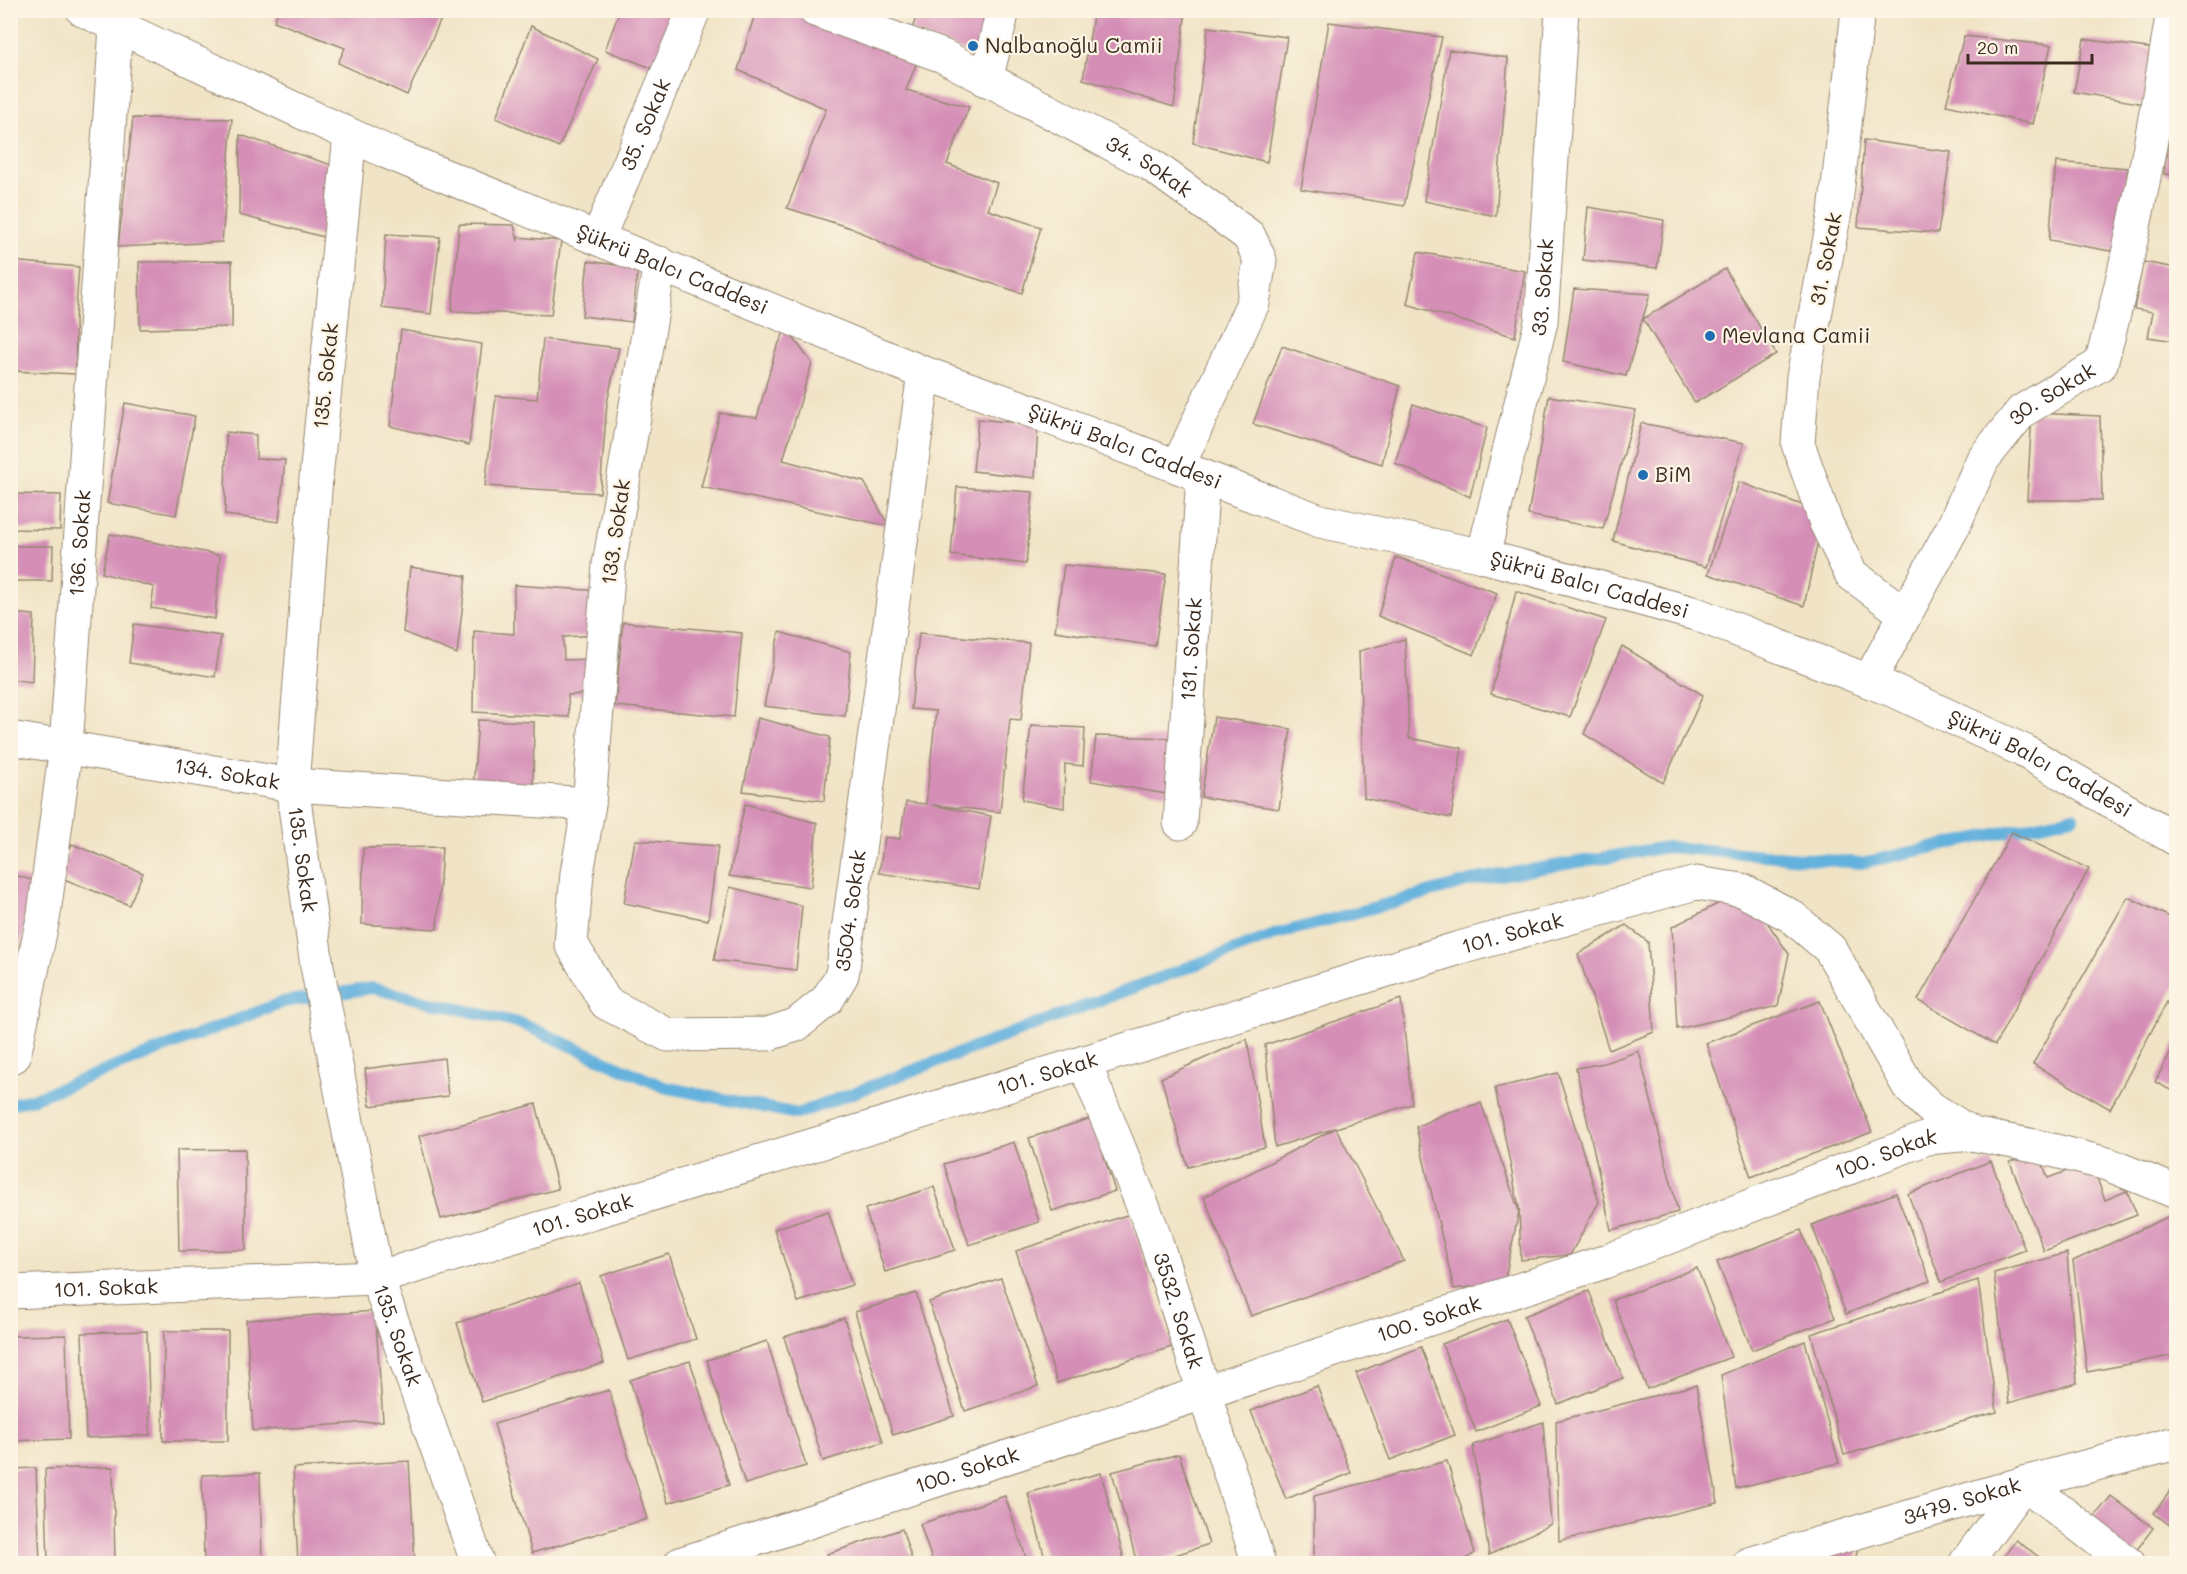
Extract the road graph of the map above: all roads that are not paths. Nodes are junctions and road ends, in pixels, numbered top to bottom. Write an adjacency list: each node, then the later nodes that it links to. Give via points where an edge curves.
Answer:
1 (83, 10): 8 (street, Şükrü Balcı Caddesi)
2 (694, 10): 11 (street, 35. Sokak)
3 (815, 10): 9 (street, 34. Sokak, via 942,56)
4 (1003, 10): 9 (street)
5 (1562, 10): 15 (street, 33. Sokak, via 1541,322)
6 (1858, 10): 16 (street, 31. Sokak, via 1835,212 1803,377 1798,444 1826,523 1851,574)
7 (2173, 10): 16 (street, 30. Sokak, via 2150,155 2124,281 2101,364 2022,411 1983,459 1953,527)
8 (116, 28): 10 (street, Şükrü Balcı Caddesi); 19 (street, 136. Sokak)
9 (986, 80): 14 (street, 34. Sokak, via 1150,164 1249,236 1260,260 1253,303)
10 (350, 135): 11 (street, Şükrü Balcı Caddesi); 20 (street, 135. Sokak, via 316,478)
11 (598, 238): 12 (street, Şükrü Balcı Caddesi)
12 (660, 263): 13 (street, Şükrü Balcı Caddesi); 21 (street, 133. Sokak, via 609,565)
13 (924, 373): 14 (street, Şükrü Balcı Caddesi); 21 (street, 3504. Sokak, via 842,975 827,1000 796,1025 768,1034 724,1035 668,1035 606,1003 571,943 577,873)
14 (1191, 471): 15 (street, Şükrü Balcı Caddesi, via 1320,521); 22 (street, 131. Sokak)
15 (1483, 556): 17 (street, Şükrü Balcı Caddesi, via 1696,614)
16 (1905, 614): 17 (street, 30. Sokak)
17 (1869, 681): 23 (street, Şükrü Balcı Caddesi, via 2024,751)
18 (10, 738): 19 (street, 134. Sokak)
19 (66, 746): 20 (street, 134. Sokak); 24 (street, 136. Sokak, via 44,914)
20 (292, 785): 21 (street, 134. Sokak); 28 (street, 135. Sokak, via 317,966)
21 (589, 804)
22 (1180, 823)
23 (2176, 839)
24 (14, 1056)
25 (1084, 1062): 26 (street, 101. Sokak, via 1456,949 1696,883 1742,890 1791,916 1830,949 1909,1087 1931,1108); 28 (street, 101. Sokak); 30 (street, 3532. Sokak, via 1151,1226)
26 (1972, 1134): 27 (street, 100. Sokak, via 2107,1164); 30 (street, 100. Sokak, via 1927,1138 1604,1262)
27 (2176, 1192)
28 (377, 1278): 29 (street, 101. Sokak); 33 (street, 135. Sokak)
29 (10, 1292)
30 (1206, 1393): 34 (street, 100. Sokak); 35 (street, 3532. Sokak)
31 (2176, 1443): 32 (street, 3479. Sokak)
32 (2024, 1483): 36 (street, 3479. Sokak); 37 (street); 38 (street)
33 (478, 1563)
34 (680, 1563)
35 (1259, 1563)
36 (1749, 1563)
37 (1965, 1563)
38 (2129, 1563)

